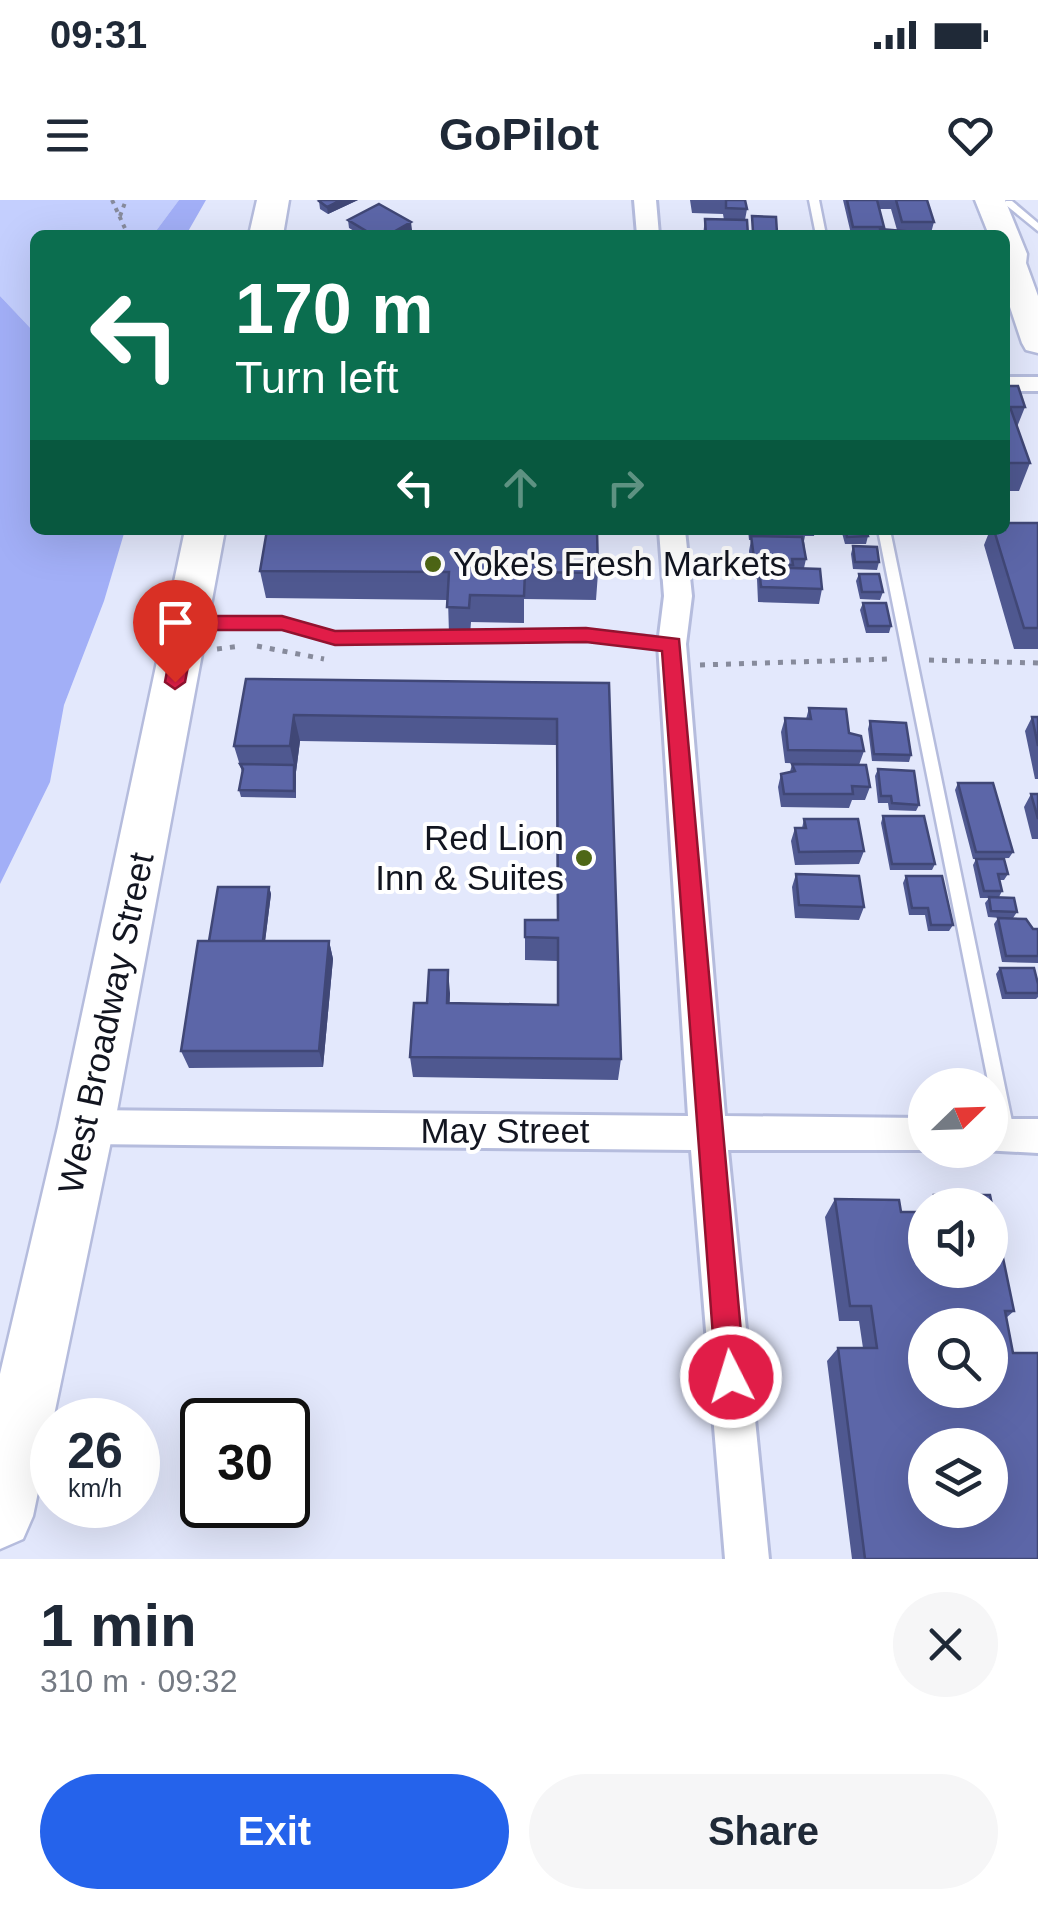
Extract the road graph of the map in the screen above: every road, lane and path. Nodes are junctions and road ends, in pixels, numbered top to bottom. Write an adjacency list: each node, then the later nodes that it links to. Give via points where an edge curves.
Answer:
1 (112, 200): 8 (path)
2 (126, 200): 8 (path)
3 (273, 200): 11 (main road)
4 (645, 200): 12 (street)
5 (814, 200): 13 (lane)
6 (969, 200): 14 (main road)
7 (1000, 202): 9 (lane); 15 (main road)
8 (120, 216): 10 (path)
9 (1038, 228)
10 (126, 230)
11 (267, 230)
12 (648, 230)
13 (820, 230)
14 (985, 230)
15 (1006, 230)
16 (1010, 245): 17 (main road)
17 (1019, 277): 18 (main road)
18 (1038, 342)
19 (1010, 384): 20 (street)
20 (1038, 384)
21 (204, 535): 24 (main road, West Broadway Street)
22 (672, 535): 25 (street, via 678,596)
23 (885, 535): 26 (lane)
24 (186, 623): 25 (lane, via 282,623 335,638 586,635); 29 (main road, West Broadway Street)
25 (672, 644): 30 (street)
26 (912, 660): 27 (path); 28 (path); 32 (lane)
27 (1038, 663)
28 (729, 664)
29 (86, 1127): 30 (street, May Street); 33 (main road, West Broadway Street)
30 (708, 1133): 31 (street, May Street); 35 (street)
31 (908, 1135)
32 (1012, 1136)
33 (11, 1418): 34 (main road, West Broadway Street)
34 (0, 1516)
35 (747, 1559)

